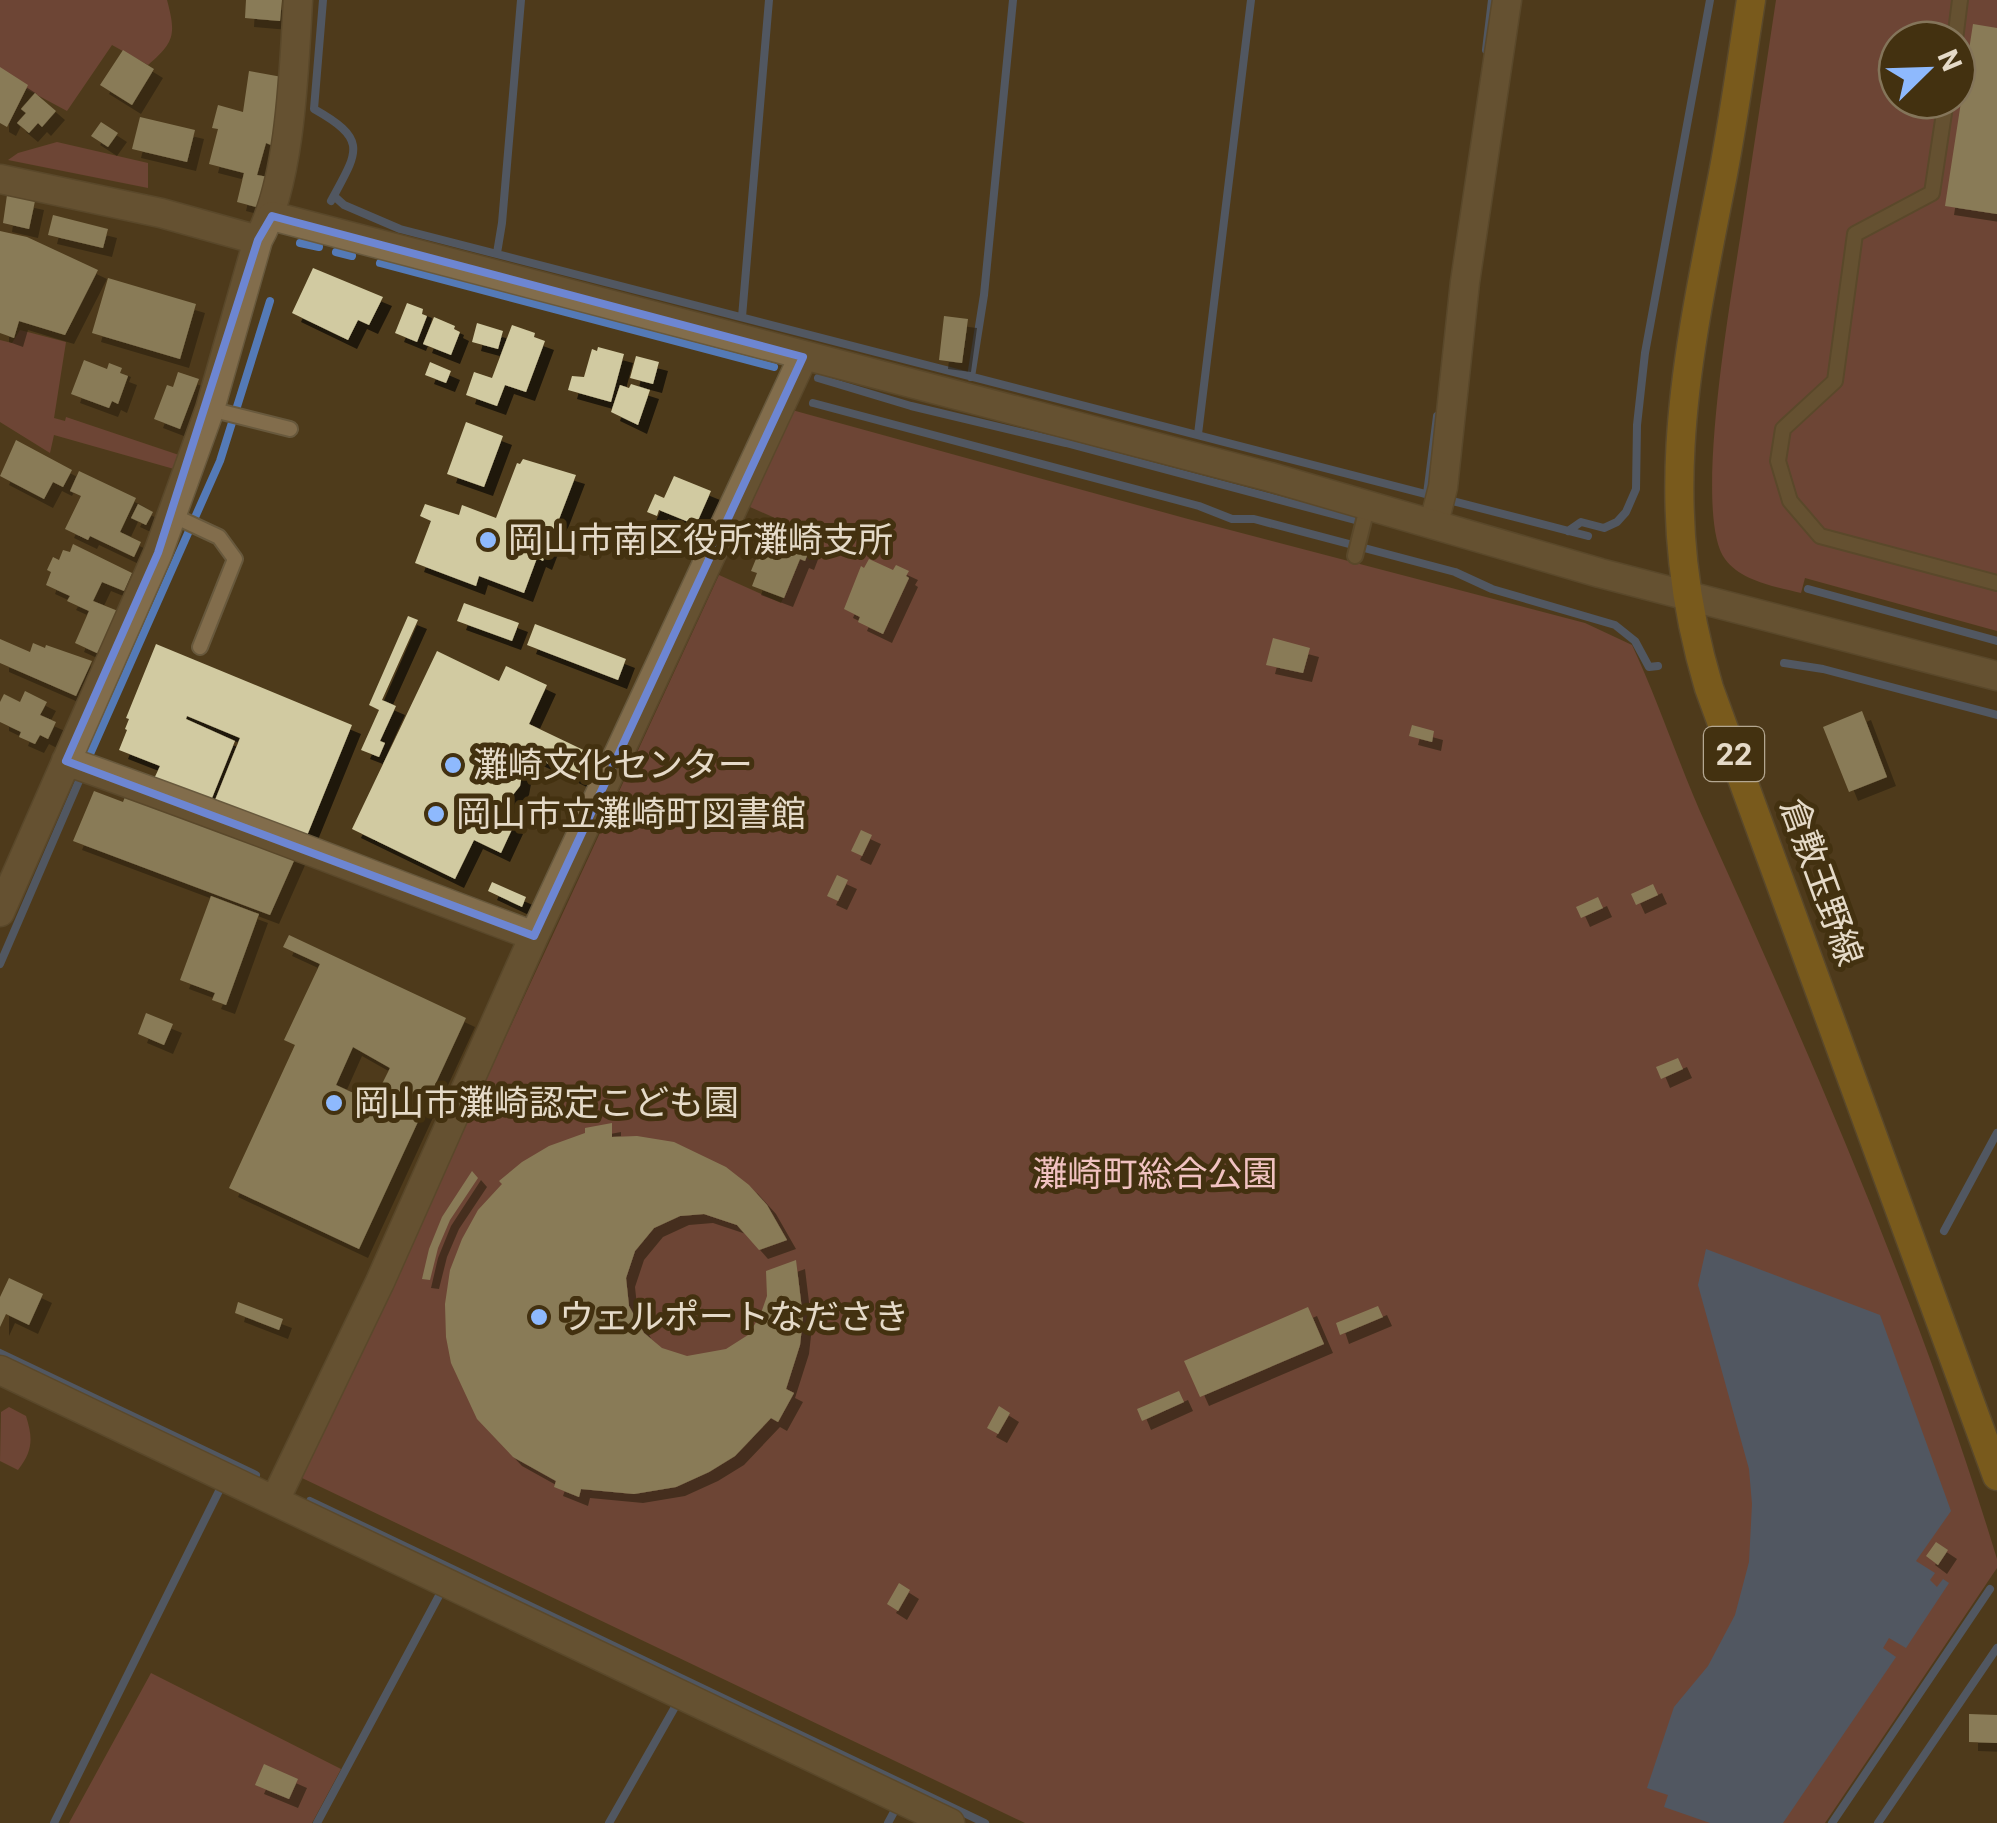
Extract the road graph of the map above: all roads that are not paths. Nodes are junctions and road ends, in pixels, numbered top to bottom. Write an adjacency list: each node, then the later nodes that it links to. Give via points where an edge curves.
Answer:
1 (298, 0): 6 (street, via 293,87)
2 (1507, 0): 11 (street)
3 (1751, 0): 15 (main road, 倉敷玉野線 / 22, via 1684,390 1679,474)
4 (1943, 120): 14 (lane, via 1932,193 1855,234 1834,381 1783,429 1778,461 1790,501 1820,536)
5 (0, 179): 6 (street, via 161,214)
6 (265, 228): 7 (street); 8 (street)
7 (804, 357): 10 (street); 20 (street)
8 (226, 413): 9 (lane); 12 (street)
9 (290, 429)
10 (1368, 504): 11 (street); 13 (lane)
11 (1438, 507): 15 (street, via 1516,550)
12 (184, 520): 16 (lane, via 219,537 235,559); 18 (street)
13 (1355, 556)
14 (1997, 582)
15 (1686, 595): 17 (street); 22 (main road, 倉敷玉野線 / 22, via 1710,688)
16 (200, 647)
17 (1997, 676)
18 (78, 766): 19 (street); 20 (street)
19 (0, 912)
20 (534, 936): 23 (street)
21 (0, 1370): 23 (street)
22 (1997, 1476)
23 (275, 1500): 24 (street)
24 (950, 1823)

